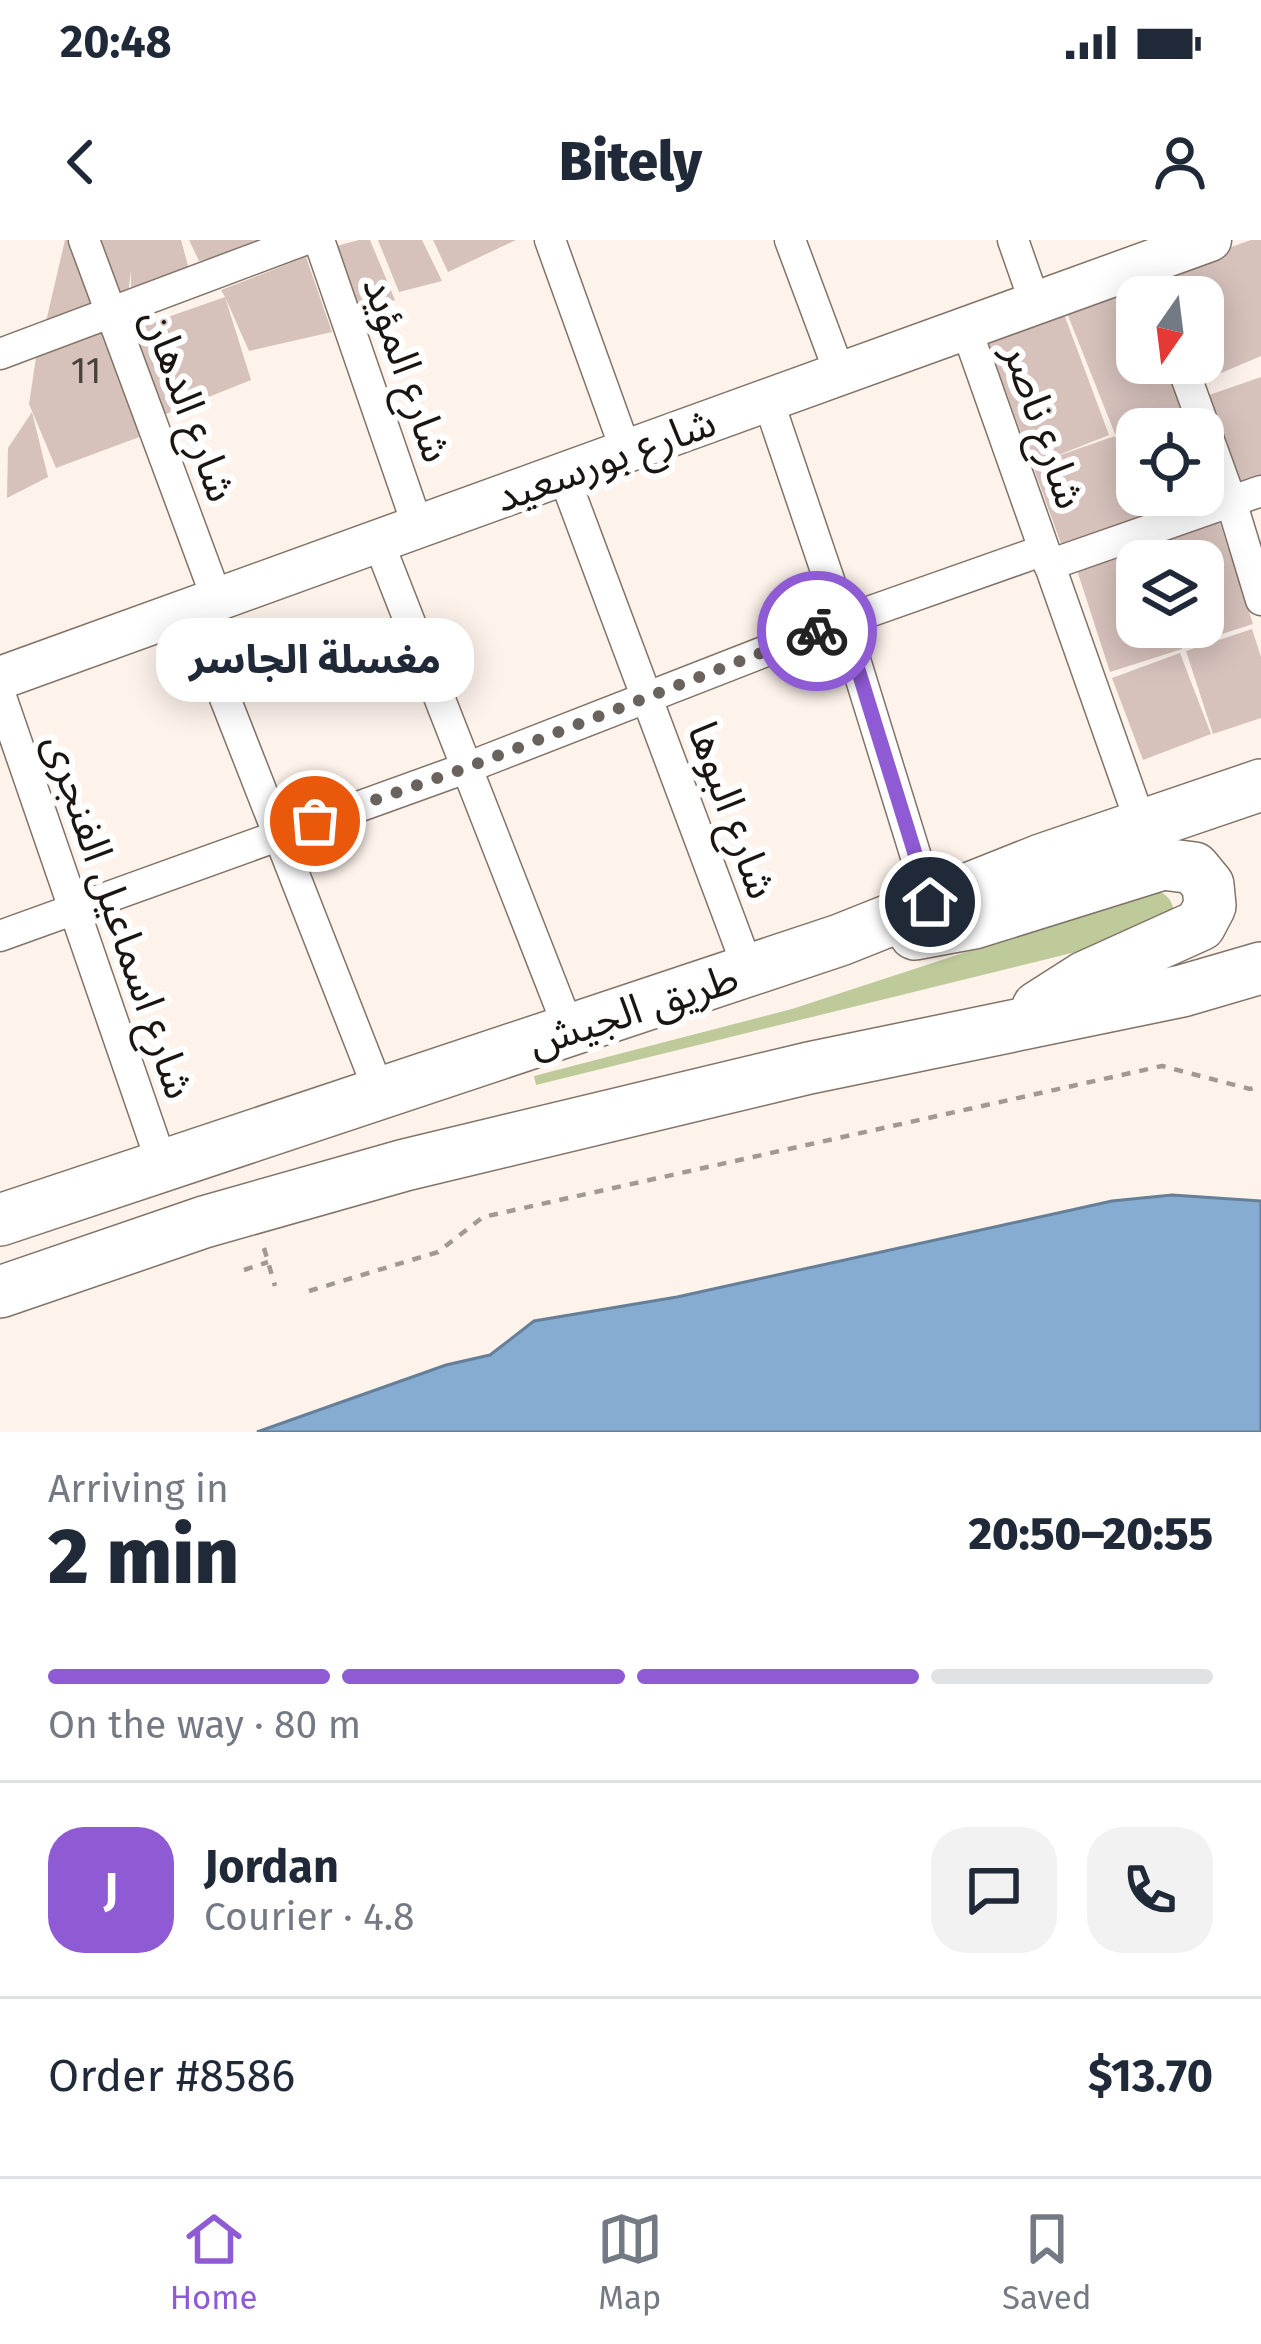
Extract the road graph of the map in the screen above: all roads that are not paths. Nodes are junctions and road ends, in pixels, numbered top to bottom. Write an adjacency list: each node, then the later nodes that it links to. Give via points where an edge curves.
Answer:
1 (84, 240): 11 (street, شارع الدهان)
2 (304, 240): 11 (street)
3 (319, 240): 21 (street, شارع المؤيد)
4 (550, 240): 17 (street)
5 (790, 240): 14 (street)
6 (1013, 240): 10 (street)
7 (1210, 240): 8 (main road, شارع بورسعيد)
8 (1157, 276)
9 (1116, 287): 10 (main road, شارع بورسعيد)
10 (1035, 303): 12 (main road, شارع بورسعيد)
11 (111, 312): 13 (street); 25 (street, شارع الدهان)
12 (966, 328): 14 (main road, شارع بورسعيد); 23 (street, شارع ناصر)
13 (0, 354)
14 (840, 374): 16 (main road, شارع بورسعيد)
15 (1189, 384): 20 (street)
16 (768, 400): 17 (main road, شارع بورسعيد); 26 (street)
17 (626, 451): 18 (main road, شارع بورسعيد)
18 (563, 474): 21 (main road, شارع بورسعيد); 29 (street, شارع البوها)
19 (1261, 490): 20 (street)
20 (1231, 501): 23 (street); 24 (street)
21 (418, 526): 22 (main road, شارع بورسعيد)
22 (377, 541): 25 (main road, شارع بورسعيد); 30 (street)
23 (1047, 558): 26 (street); 32 (street, شارع ناصر)
24 (1261, 600)
25 (204, 604): 27 (main road, شارع بورسعيد); 33 (street, شارع الدهان)
26 (843, 621): 29 (street); 34 (street)
27 (0, 678)
28 (0, 694): 35 (street, شارع اسماعيل الفنجرى)
29 (646, 696): 30 (street); 39 (street, شارع البوها)
30 (466, 768): 33 (street); 41 (street)
31 (1261, 785): 32 (highway, طريق الجيش)
32 (1141, 824): 34 (highway, طريق الجيش)
33 (277, 835): 35 (street); 42 (street, شارع الدهان)
34 (930, 902): 37 (highway, طريق الجيش)
35 (73, 907): 36 (street); 43 (street, شارع اسماعيل الفنجرى)
36 (0, 936)
37 (840, 940): 39 (highway, طريق الجيش); 40 (highway, via 974,923 1162,864 1184,864 1202,876 1211,896 1200,925 1085,977)
38 (1261, 968): 40 (highway)
39 (749, 971): 41 (highway, طريق الجيش)
40 (1014, 1026): 45 (highway, via 405,1165)
41 (569, 1029): 42 (highway, طريق الجيش)
42 (379, 1091): 43 (highway, طريق الجيش)
43 (161, 1164): 44 (highway, طريق الجيش)
44 (0, 1220)
45 (0, 1292)

